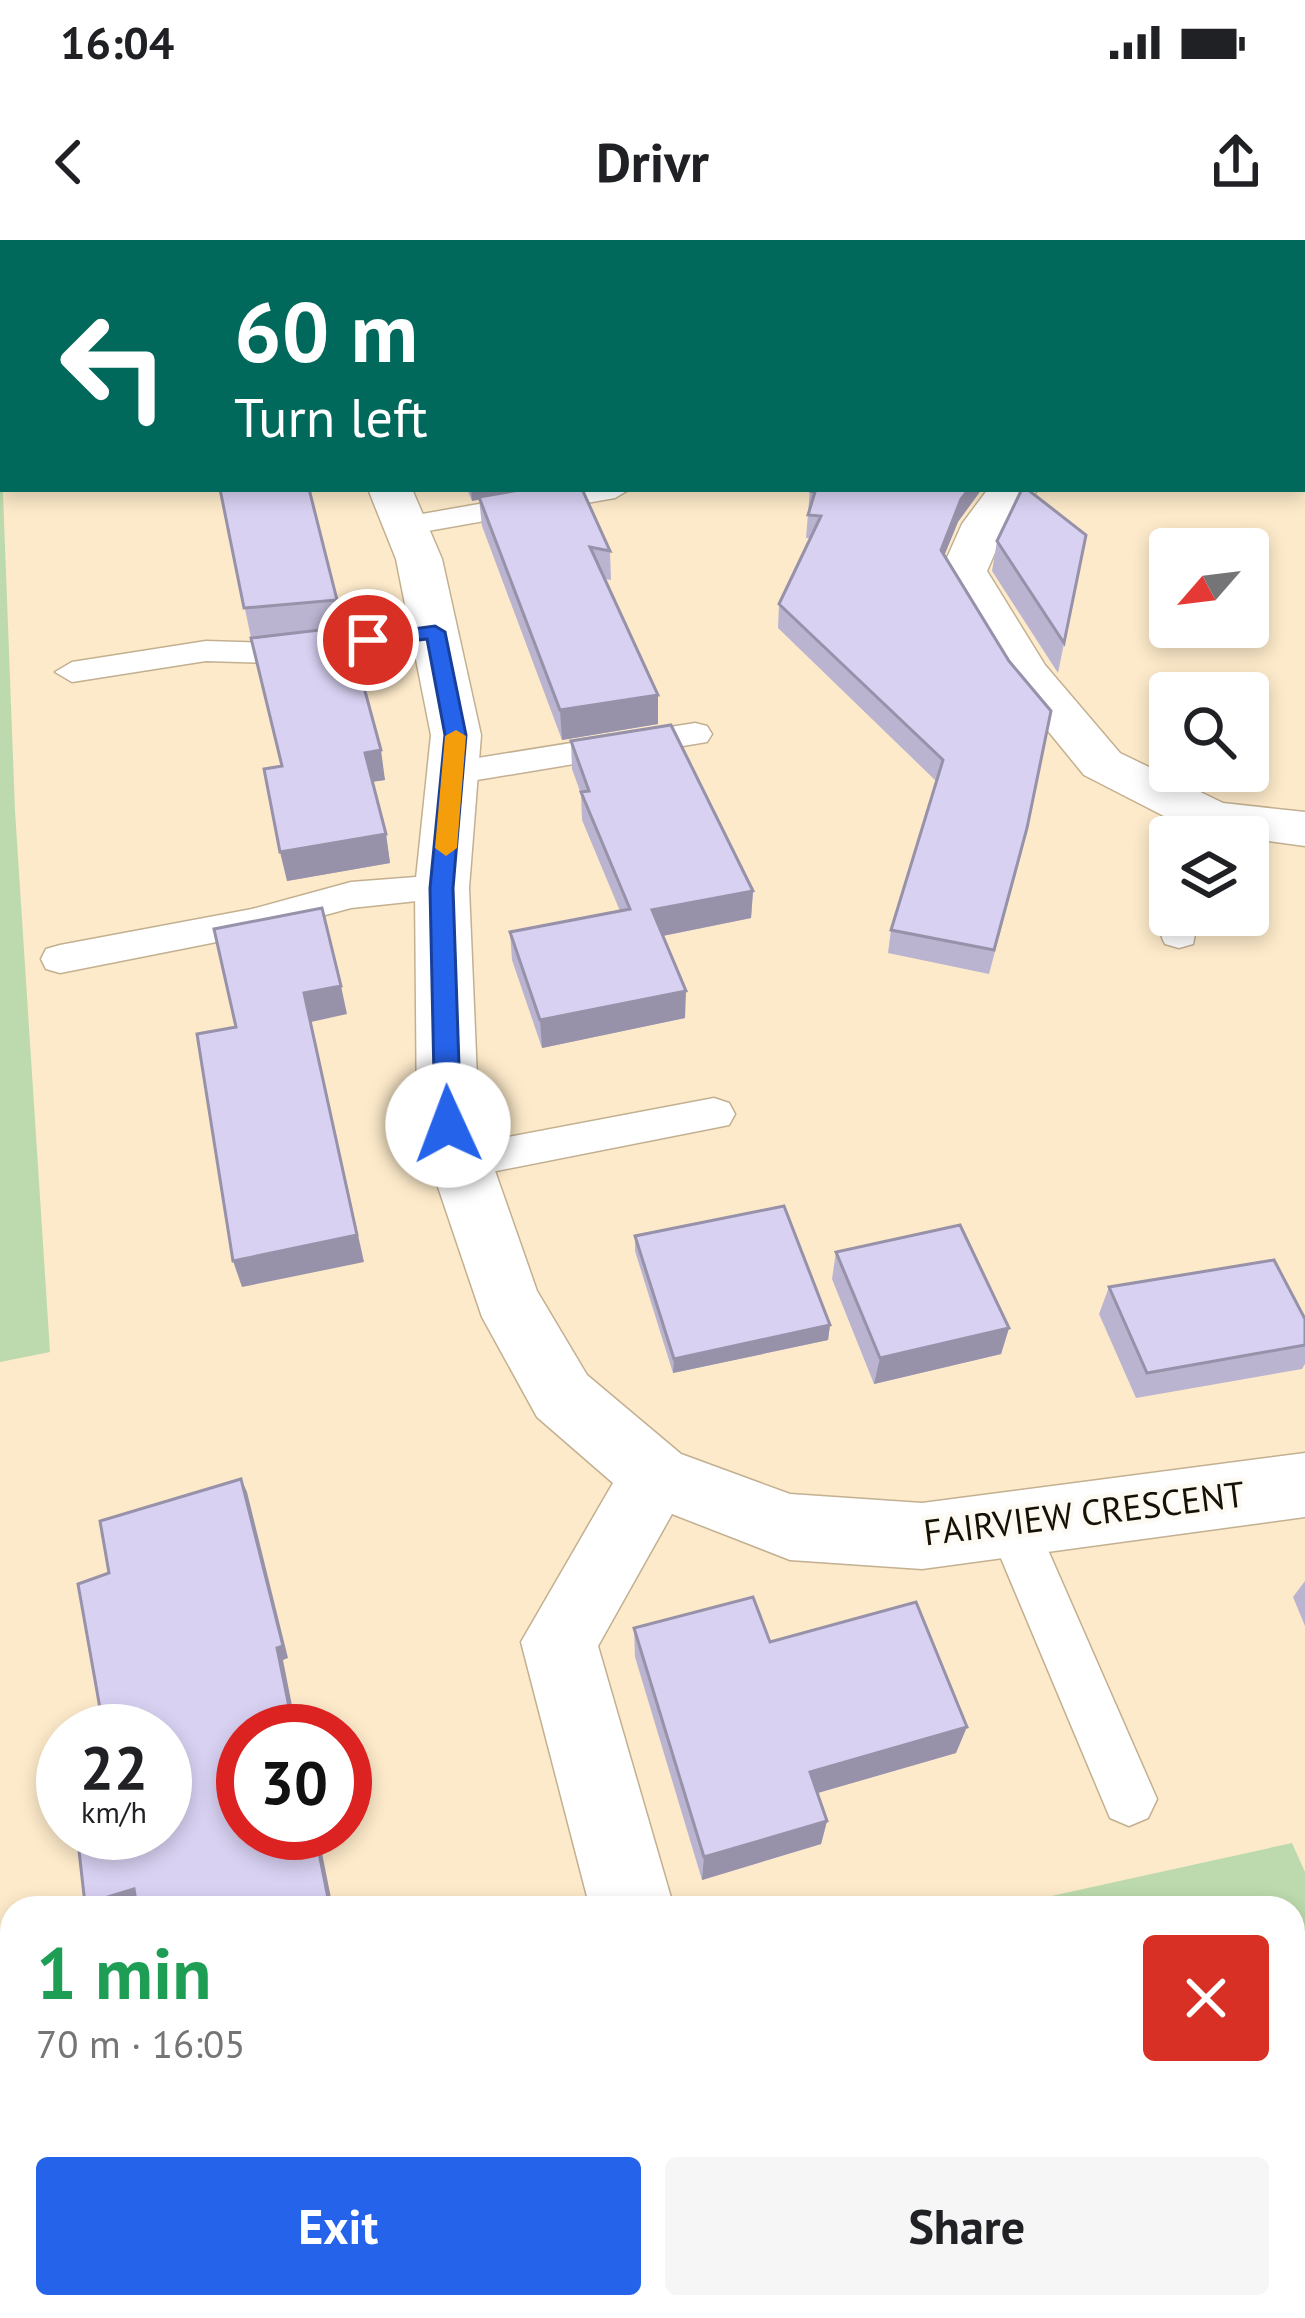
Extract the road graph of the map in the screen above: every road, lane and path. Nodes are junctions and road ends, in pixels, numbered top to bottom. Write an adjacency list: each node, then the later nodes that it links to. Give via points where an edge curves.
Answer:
1 (581, 492): 3 (lane)
2 (1007, 492): 8 (street, via 964,571 1025,672 1102,764)
3 (398, 508): 4 (street, FAIRVIEW CRESCENT)
4 (435, 632): 5 (lane, via 271,653 206,651); 7 (street, FAIRVIEW CRESCENT, via 456,735)
5 (71, 672)
6 (695, 734): 7 (lane)
7 (453, 773): 11 (street, FAIRVIEW CRESCENT)
8 (1186, 816)
9 (1269, 829): 10 (street)
10 (1305, 829)
11 (442, 888): 12 (lane, via 351,895); 14 (street, FAIRVIEW CRESCENT, via 448,1125)
12 (60, 959)
13 (713, 1114): 14 (lane)
14 (460, 1162): 15 (street, FAIRVIEW CRESCENT, via 506,1298 562,1396)
15 (656, 1476): 17 (street, FAIRVIEW CRESCENT, via 790,1527 922,1536); 19 (street, via 559,1642)
16 (1305, 1485): 17 (street, FAIRVIEW CRESCENT)
17 (1012, 1525): 18 (lane)
18 (1129, 1798)
19 (629, 1896)

